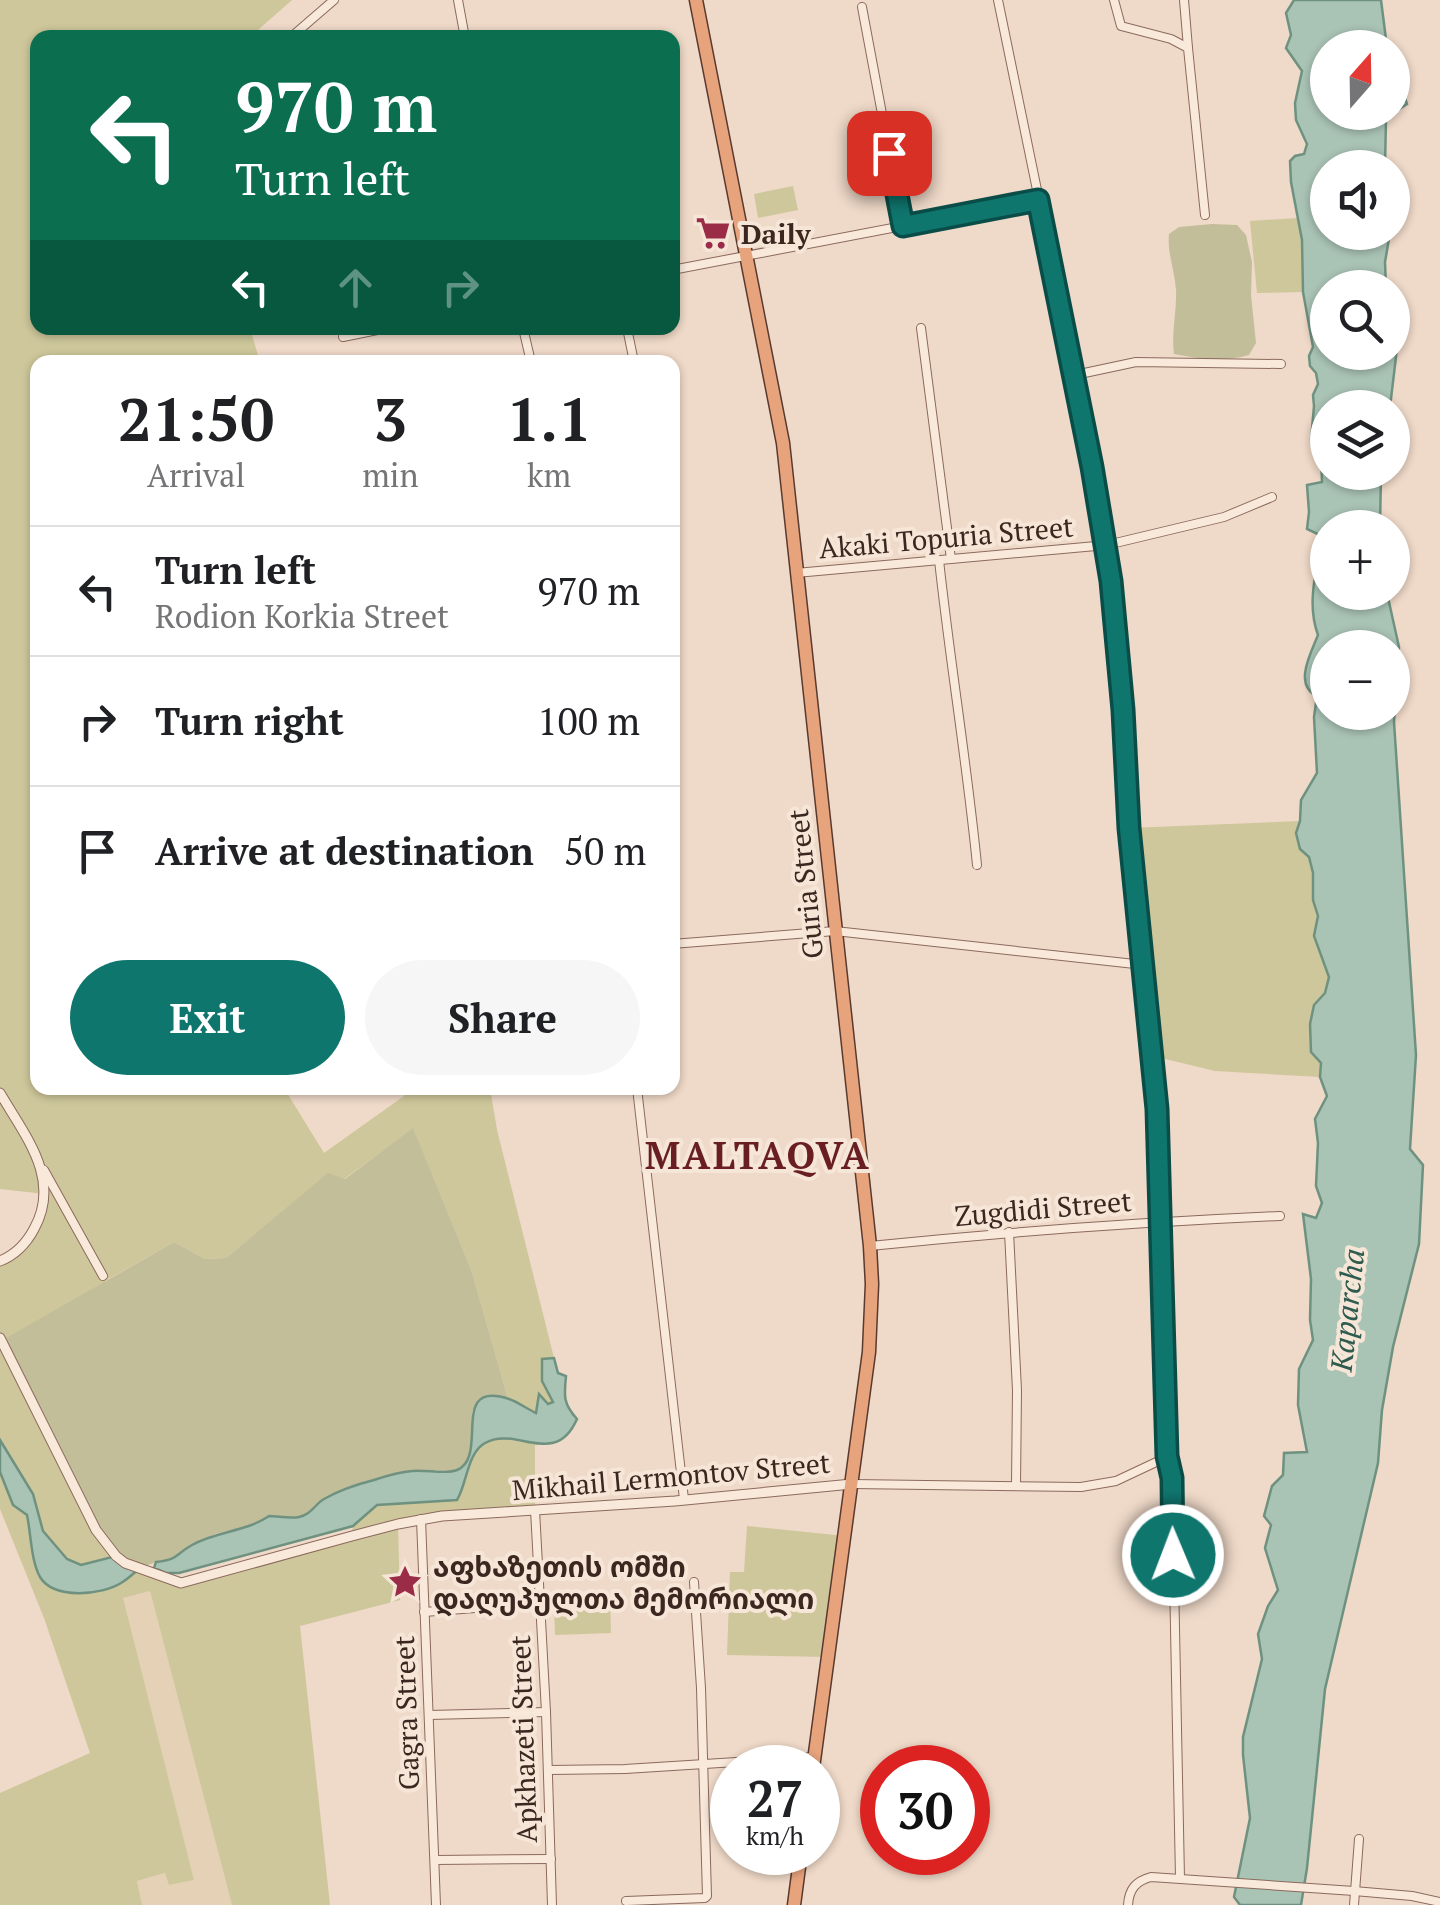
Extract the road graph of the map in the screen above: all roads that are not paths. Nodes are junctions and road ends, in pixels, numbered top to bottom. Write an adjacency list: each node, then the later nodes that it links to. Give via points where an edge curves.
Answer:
1 (334, 0): 8 (street)
2 (458, 0): 9 (street)
3 (696, 0): 14 (highway, Guria Street)
4 (998, 0): 11 (street)
5 (1114, 0): 10 (street, via 1121,26)
6 (1184, 0): 10 (street)
7 (862, 6): 13 (street)
8 (299, 30)
9 (464, 30)
10 (1188, 48): 12 (street)
11 (1038, 200): 13 (street); 20 (street)
12 (1205, 215)
13 (903, 226): 14 (street)
14 (746, 255): 15 (street); 25 (highway, Guria Street, via 784,443)
15 (680, 268)
16 (921, 328): 23 (street)
17 (353, 335): 18 (street)
18 (343, 337)
19 (1282, 364): 20 (street, via 1136,362)
20 (1075, 375): 22 (street)
21 (1272, 497): 22 (street, Akaki Topuria Street, via 1224,517)
22 (1107, 544): 23 (street, Akaki Topuria Street); 29 (street)
23 (951, 559): 24 (street, Akaki Topuria Street)
24 (939, 560): 25 (street, Akaki Topuria Street); 26 (street)
25 (796, 573): 27 (highway, Guria Street)
26 (977, 865)
27 (835, 931): 28 (street); 29 (street); 36 (highway, Guria Street)
28 (680, 943)
29 (1144, 964): 34 (street)
30 (0, 1092): 32 (street)
31 (638, 1095): 43 (street)
32 (39, 1162): 37 (street, via 46,1194 42,1216 13,1256); 38 (street)
33 (1280, 1216): 34 (street, Zugdidi Street)
34 (1161, 1221): 35 (street, Zugdidi Street); 40 (street)
35 (1008, 1232): 36 (street, Zugdidi Street); 42 (street)
36 (870, 1246): 41 (highway, Guria Street, via 869,1352)
37 (0, 1261)
38 (103, 1276)
39 (0, 1338): 45 (street, Mikhail Lermontov Street, via 96,1530 126,1563 182,1583)
40 (1167, 1456): 42 (street, Mikhail Lermontov Street, via 1116,1480 1081,1487); 59 (street)
41 (852, 1484): 42 (street, Mikhail Lermontov Street); 43 (street, Mikhail Lermontov Street); 51 (highway, Guria Street)
42 (1016, 1486)
43 (684, 1499): 44 (street, Mikhail Lermontov Street)
44 (535, 1510): 45 (street, Mikhail Lermontov Street); 47 (street, Apkhazeti Street)
45 (421, 1520): 48 (street, Gagra Street)
46 (694, 1582): 52 (street)
47 (540, 1603): 48 (street); 49 (street, Apkhazeti Street)
48 (424, 1612): 50 (street, Gagra Street)
49 (546, 1712): 50 (street); 54 (street, Apkhazeti Street)
50 (429, 1715): 57 (street, Gagra Street)
51 (815, 1745)
52 (702, 1763): 53 (street); 54 (street); 61 (street, via 707,1896)
53 (710, 1763)
54 (549, 1770): 56 (street, Apkhazeti Street)
55 (1359, 1839): 60 (street)
56 (551, 1859): 57 (street); 64 (street, Apkhazeti Street)
57 (435, 1860): 63 (street, Gagra Street)
58 (798, 1875): 65 (highway)
59 (1180, 1878): 60 (street); 66 (street, via 1140,1880)
60 (1354, 1891): 62 (street); 67 (street)
61 (626, 1901)
62 (1440, 1902)
63 (436, 1905)
64 (552, 1905)
65 (794, 1905)
66 (1128, 1905)
67 (1354, 1905)

